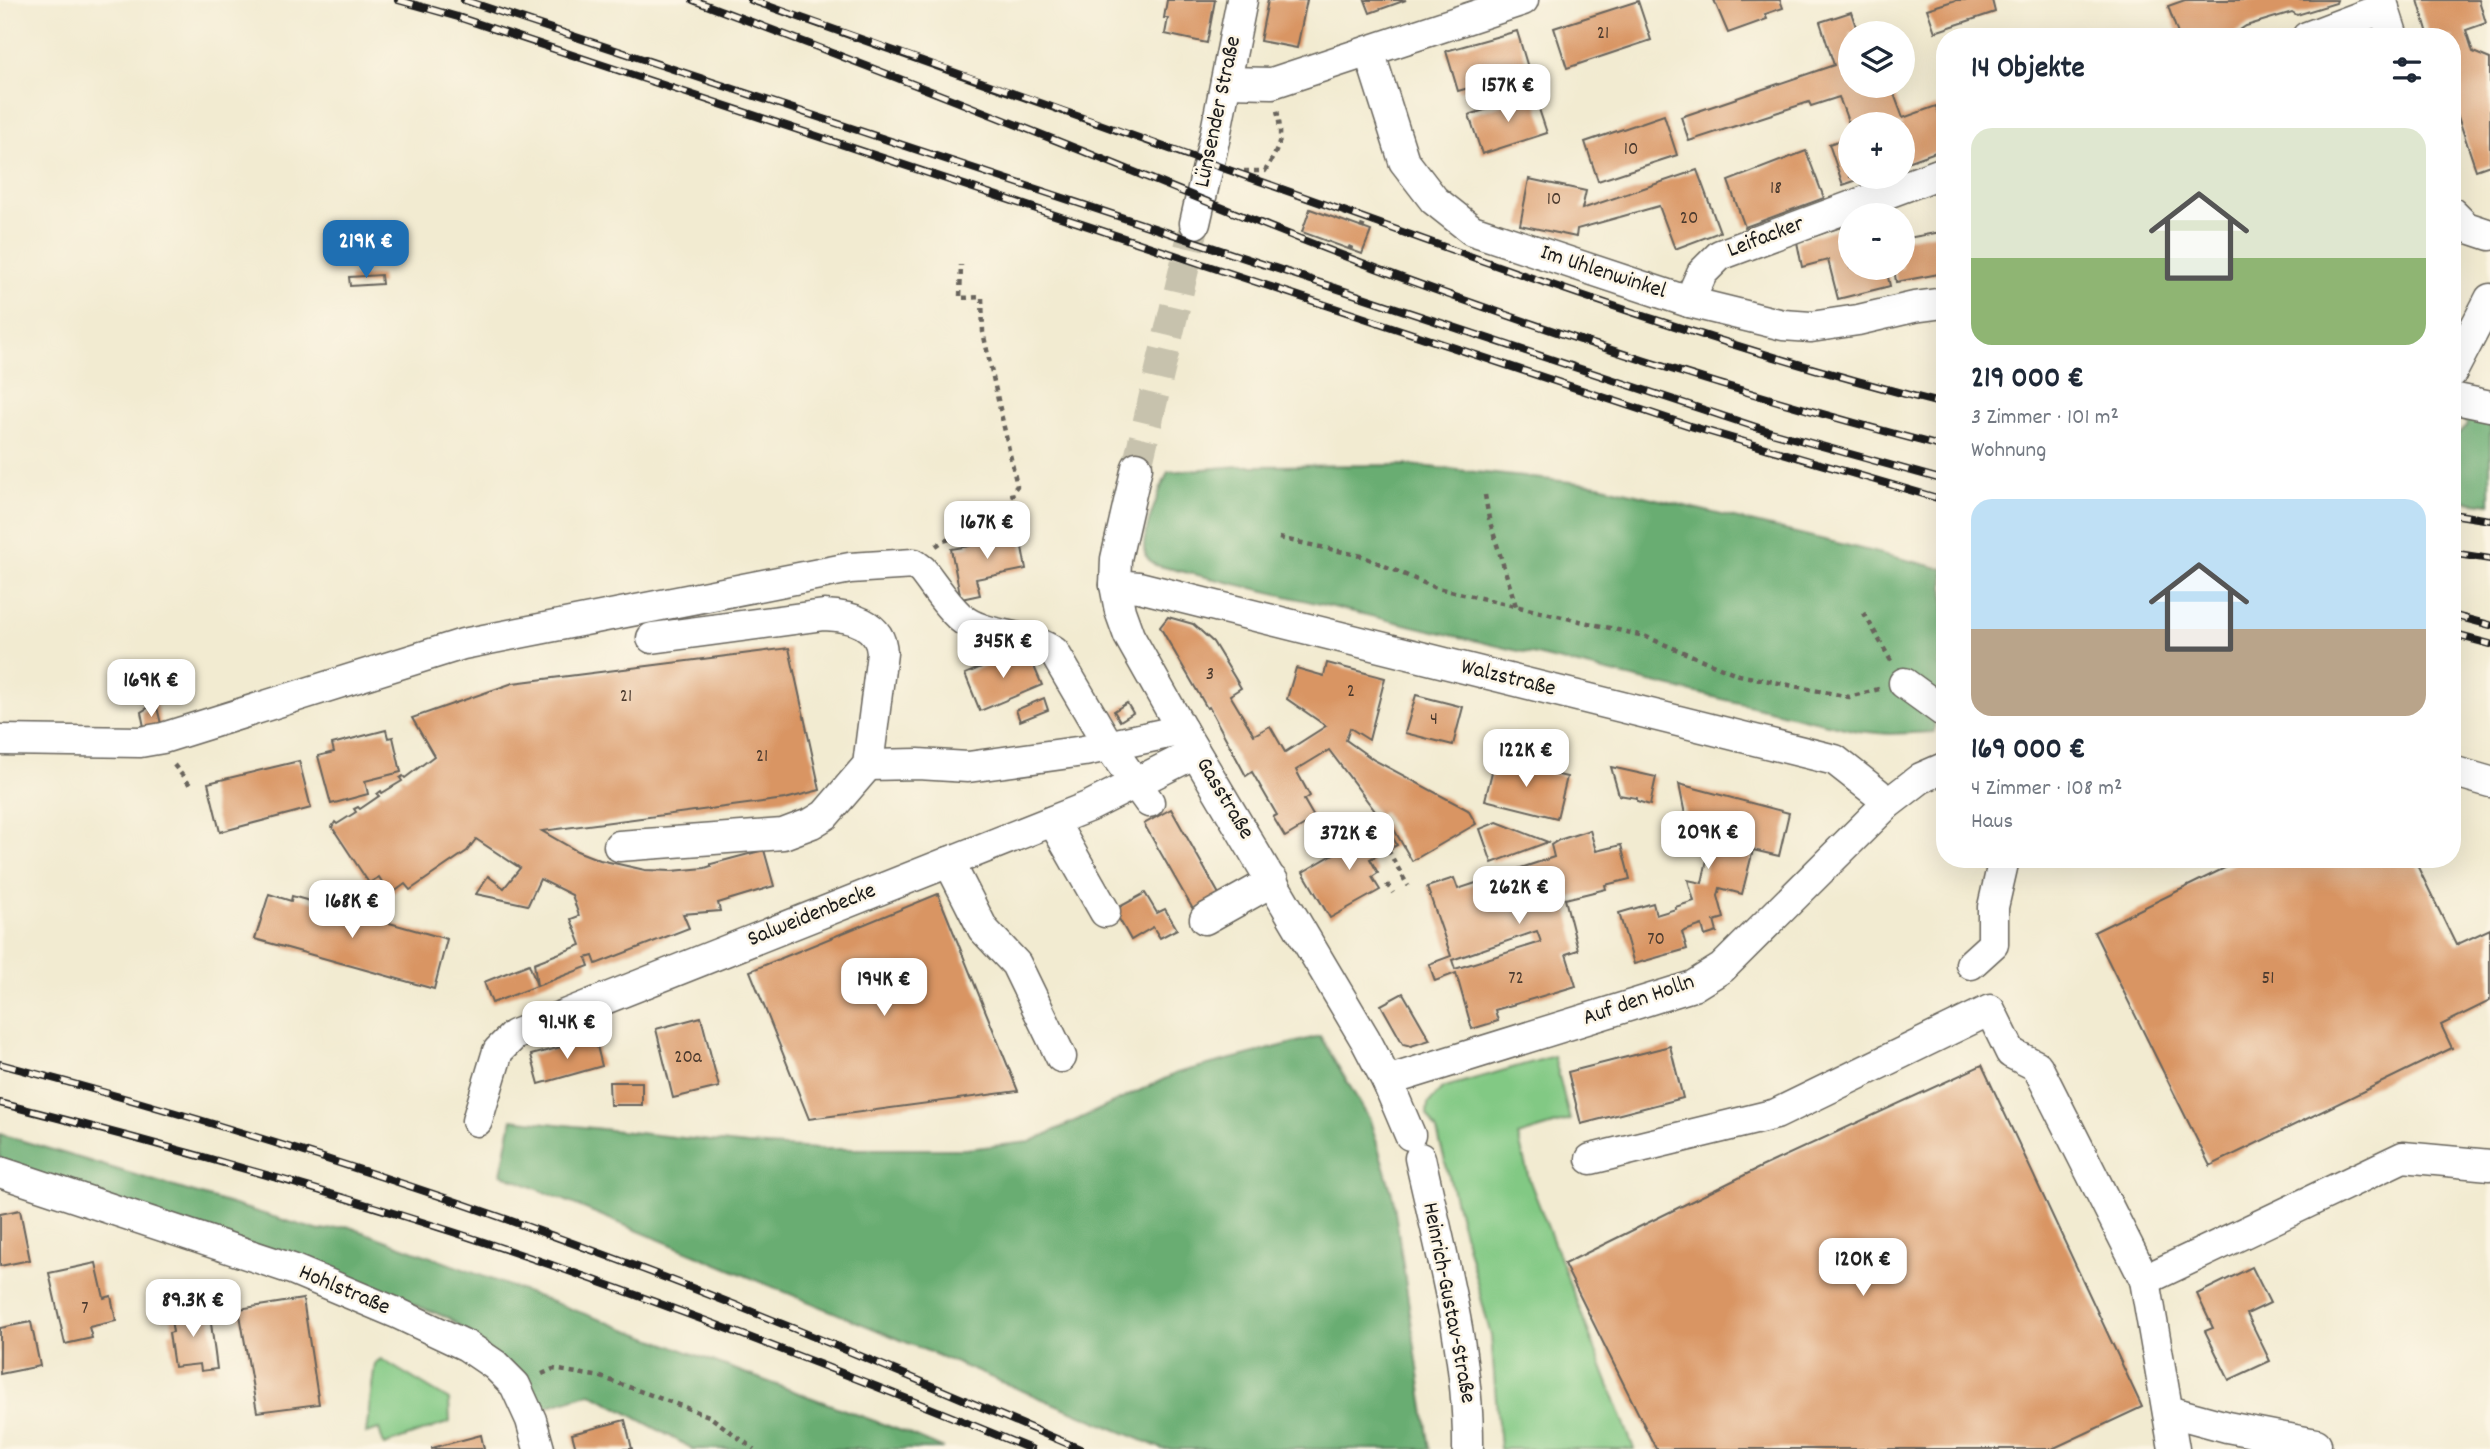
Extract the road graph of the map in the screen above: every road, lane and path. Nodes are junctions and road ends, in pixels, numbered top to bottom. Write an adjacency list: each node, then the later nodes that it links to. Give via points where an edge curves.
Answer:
1 (1242, 0): 7 (street, Lünsender Straße)
2 (1523, 0): 6 (street)
3 (2383, 4): 4 (street); 5 (street)
4 (2328, 28)
5 (2390, 28)
6 (1369, 51): 8 (street); 18 (street, Im Uhlenwinkel, via 1404,161 1452,216 1472,230)
7 (1226, 82): 8 (street); 12 (street, Lünsender Straße)
8 (1272, 83): 10 (path, via 1282,134 1276,152 1265,172 1244,171)
9 (1936, 175): 18 (street, Leifacker, via 1720,255 1702,273)
10 (1233, 178)
11 (2461, 222): 13 (street)
12 (1195, 223)
13 (2490, 235)
14 (1348, 247): 15 (path)
15 (1357, 251)
16 (961, 265): 26 (path, via 961,298 982,297 983,332 1017,486 1012,492 1017,522 943,541)
17 (2490, 299): 20 (street)
18 (1689, 302): 19 (street, Im Uhlenwinkel, via 1783,325 1811,327)
19 (1936, 304)
20 (2461, 355)
21 (2461, 400): 22 (street)
22 (2490, 407)
23 (1137, 467): 27 (street, via 1116,559)
24 (1486, 495): 28 (path)
25 (1279, 538): 28 (path, via 1362,556 1433,587)
26 (914, 564): 33 (street, via 850,568 463,644 163,738 140,742); 35 (street, via 961,619 1042,643 1054,652)
27 (1115, 585): 34 (street, Gasstraße, via 1129,636); 41 (street, Walzstraße, via 1139,587 1835,760)
28 (1516, 606): 31 (path, via 1644,636 1739,676 1849,697)
29 (1864, 613): 31 (path)
30 (652, 638): 36 (street, via 824,615 843,616 872,629 882,653)
31 (1903, 683): 32 (street)
32 (1936, 706)
33 (0, 740)
34 (1189, 741): 35 (street); 40 (street, Salweidenbecke); 47 (street, Gasstraße)
35 (1109, 746): 36 (street, via 968,766); 40 (street)
36 (868, 765): 43 (street, via 825,815 783,834)
37 (1936, 772): 41 (street, Auf den Holln)
38 (2461, 774): 39 (street)
39 (2490, 782)
40 (1143, 792): 42 (street, Salweidenbecke)
41 (1886, 805): 55 (street, Auf den Holln, via 1723,968 1693,986)
42 (1053, 821): 45 (street, Salweidenbecke); 51 (street)
43 (620, 846)
44 (1388, 850): 49 (path)
45 (949, 862): 54 (street, via 983,929 1016,964); 56 (street, Salweidenbecke, via 514,1035 498,1051)
46 (2002, 868): 53 (street, via 1993,907 1993,944)
47 (1273, 881): 52 (street); 55 (street, Gasstraße)
48 (1387, 884): 50 (path)
49 (1408, 886)
50 (1393, 893)
51 (1105, 912)
52 (1205, 919)
53 (1970, 964)
54 (1061, 1057)
55 (1387, 1081): 66 (street, Heinrich-Gustav-Straße, via 1415,1147 1457,1325 1469,1413)
56 (477, 1121)
57 (1591, 1159): 60 (street, via 1776,1114 1990,1010 2011,1053 2037,1066)
58 (2490, 1165): 60 (street, via 2403,1157)
59 (0, 1172): 61 (street, Hohlstraße, via 292,1269 467,1346)
60 (2145, 1280): 62 (street)
61 (515, 1385): 64 (street); 65 (path, via 552,1369 601,1377 709,1416)
62 (2168, 1411): 63 (street); 67 (street)
63 (2316, 1444)
64 (539, 1449)
65 (754, 1449)
66 (1468, 1449)
67 (2174, 1449)

